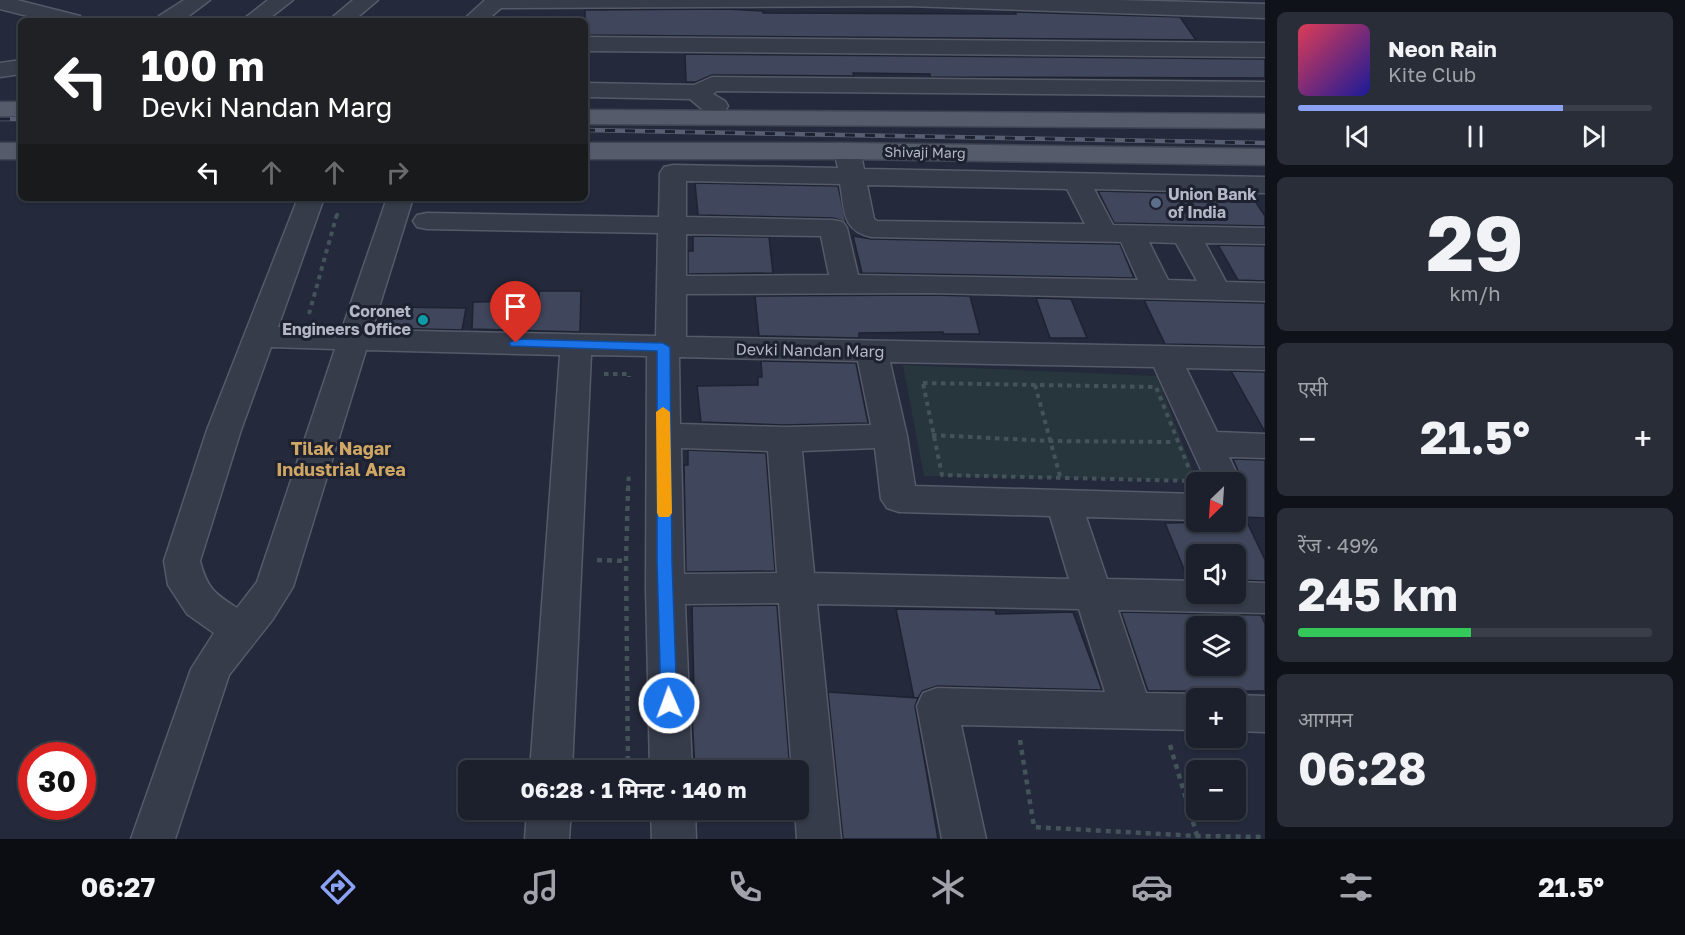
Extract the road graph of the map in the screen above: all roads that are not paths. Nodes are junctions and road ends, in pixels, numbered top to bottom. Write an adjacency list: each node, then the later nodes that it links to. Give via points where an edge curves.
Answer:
1 (199, 0): 9 (street)
2 (282, 0): 10 (street)
3 (367, 0): 11 (street)
4 (497, 1): 6 (street); 12 (street)
5 (0, 2): 8 (street)
6 (547, 11): 13 (street, via 908,0)
7 (1265, 11): 13 (street)
8 (61, 18)
9 (172, 18)
10 (256, 18)
11 (343, 18)
12 (477, 18)
13 (1014, 21): 14 (street); 15 (street)
14 (588, 44)
15 (1265, 50)
16 (18, 67): 17 (street)
17 (0, 70)
18 (967, 86): 19 (street); 23 (street); 27 (street)
19 (1106, 88): 20 (street); 28 (street)
20 (1190, 88): 21 (street); 29 (street)
21 (1265, 89)
22 (588, 90): 23 (street, via 698,93 715,106)
23 (872, 103): 26 (main road, Shivaji Marg); 27 (main road, Shivaji Marg, via 905,118)
24 (0, 109): 25 (main road)
25 (18, 109)
26 (588, 117)
27 (977, 119): 28 (main road, Shivaji Marg)
28 (1122, 120): 29 (main road, Shivaji Marg)
29 (1211, 120): 30 (main road, Shivaji Marg)
30 (1265, 121)
31 (0, 151): 32 (main road)
32 (18, 151)
33 (588, 151): 36 (main road, Shivaji Marg)
34 (1138, 155): 35 (main road, Shivaji Marg); 36 (main road, Shivaji Marg); 38 (street)
35 (1265, 157)
36 (849, 163): 37 (street); 43 (street, via 673,173); 44 (street, via 861,223 871,229)
37 (1076, 180): 38 (street); 44 (street)
38 (1150, 181): 39 (street)
39 (1265, 185)
40 (310, 201): 52 (street)
41 (399, 201): 53 (street)
42 (427, 221): 43 (street)
43 (673, 225): 47 (street, via 833,228); 48 (street)
44 (1117, 233): 45 (street); 49 (street)
45 (1186, 235): 46 (street); 50 (street)
46 (1265, 236)
47 (845, 284): 48 (street); 49 (street)
48 (672, 285): 55 (street)
49 (1157, 289): 50 (street)
50 (1217, 291): 51 (street)
51 (1265, 292)
52 (259, 336): 53 (street, Devki Nandan Marg); 71 (street, via 182,561 187,585 200,603)
53 (356, 340): 54 (street, Devki Nandan Marg); 71 (street, via 274,587 265,604)
54 (576, 345): 55 (street, Devki Nandan Marg); 76 (street)
55 (667, 347): 56 (street, Devki Nandan Marg); 59 (street)
56 (872, 351): 57 (street, Devki Nandan Marg); 60 (street)
57 (1165, 357): 58 (street, Devki Nandan Marg); 62 (street)
58 (1265, 359)
59 (663, 436): 61 (street); 68 (street)
60 (890, 436): 61 (street); 65 (street, via 899,499)
61 (784, 439): 67 (street)
62 (1206, 444): 63 (street); 64 (street)
63 (1265, 446)
64 (1219, 472)
65 (1062, 490): 66 (street); 69 (street)
66 (1186, 506)
67 (796, 588): 68 (street); 69 (street); 81 (street)
68 (665, 589): 77 (street)
69 (1092, 594): 70 (street); 72 (street)
70 (1265, 598)
71 (240, 630): 79 (street, via 211,669)
72 (1132, 711): 75 (street); 82 (street, via 937,706)
73 (1265, 714): 74 (street)
74 (1246, 723)
75 (1186, 730)
76 (552, 760)
77 (671, 760)
78 (673, 820): 80 (street)
79 (153, 839)
80 (674, 839)
81 (819, 839)
82 (964, 839)

